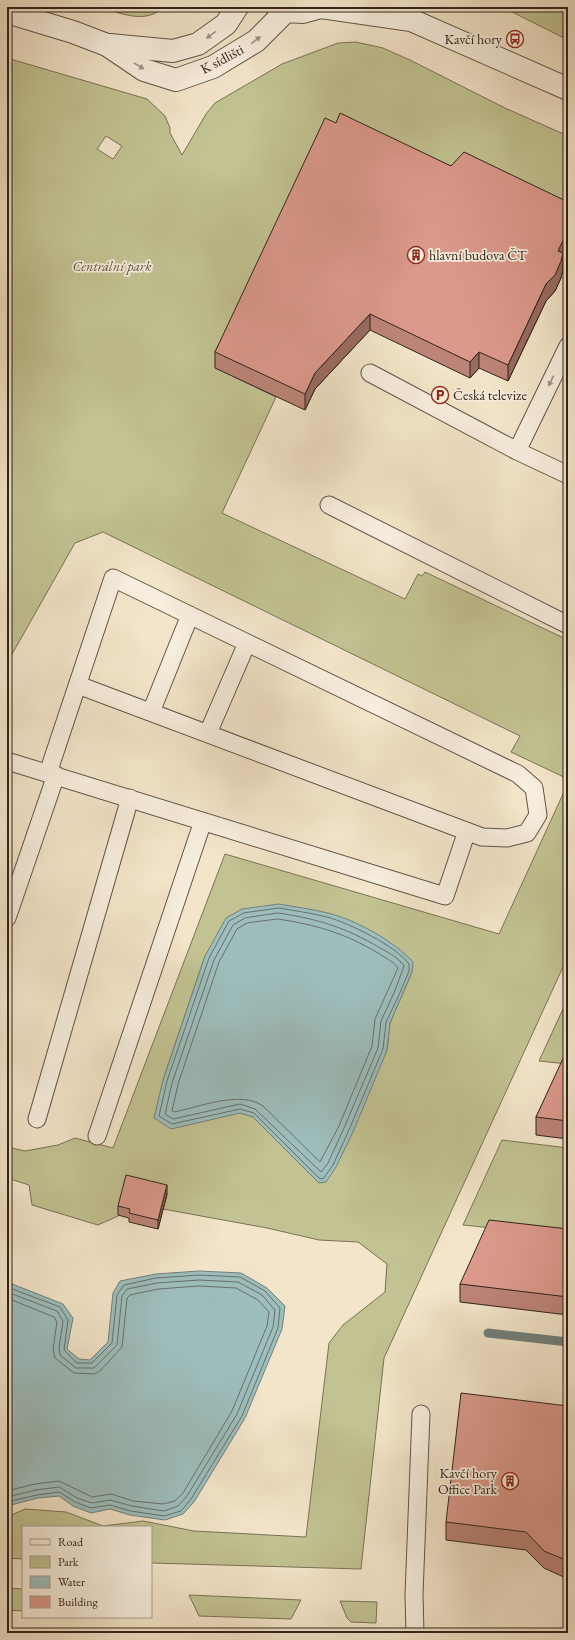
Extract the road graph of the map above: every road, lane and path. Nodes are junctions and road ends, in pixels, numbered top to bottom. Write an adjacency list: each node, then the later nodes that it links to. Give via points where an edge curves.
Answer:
1 (237, 7): 7 (street, K sídlišti, one-way to 7, via 226,24 198,44 173,51)
2 (321, 7): 4 (street, via 304,12); 6 (street)
3 (394, 7): 6 (street)
4 (281, 9): 7 (street, K sídlišti, one-way to 4, via 144,70 176,80 213,67 256,41)
5 (7, 12): 7 (street, K sídlišti)
6 (411, 20): 8 (street)
7 (107, 45)
8 (568, 89)
9 (568, 346): 11 (lane, one-way to 11)
10 (370, 373): 11 (lane)
11 (517, 451): 12 (lane)
12 (568, 476)
13 (329, 505): 15 (lane)
14 (190, 615): 16 (lane); 17 (lane, via 114,578); 18 (lane)
15 (568, 625)
16 (247, 643): 19 (lane); 24 (lane, via 518,774 534,788 538,815 527,833 507,838 482,837)
17 (78, 684): 18 (lane); 21 (lane)
18 (151, 712): 19 (lane)
19 (208, 733): 24 (lane)
20 (7, 761): 21 (lane)
21 (52, 774): 22 (lane); 25 (lane)
22 (130, 798): 23 (lane); 26 (lane)
23 (203, 821): 24 (lane, via 445,896); 27 (lane)
24 (467, 831)
25 (7, 918)
26 (36, 1119)
27 (97, 1136)
28 (421, 1414): 29 (lane, via 414,1595)
29 (415, 1633)

